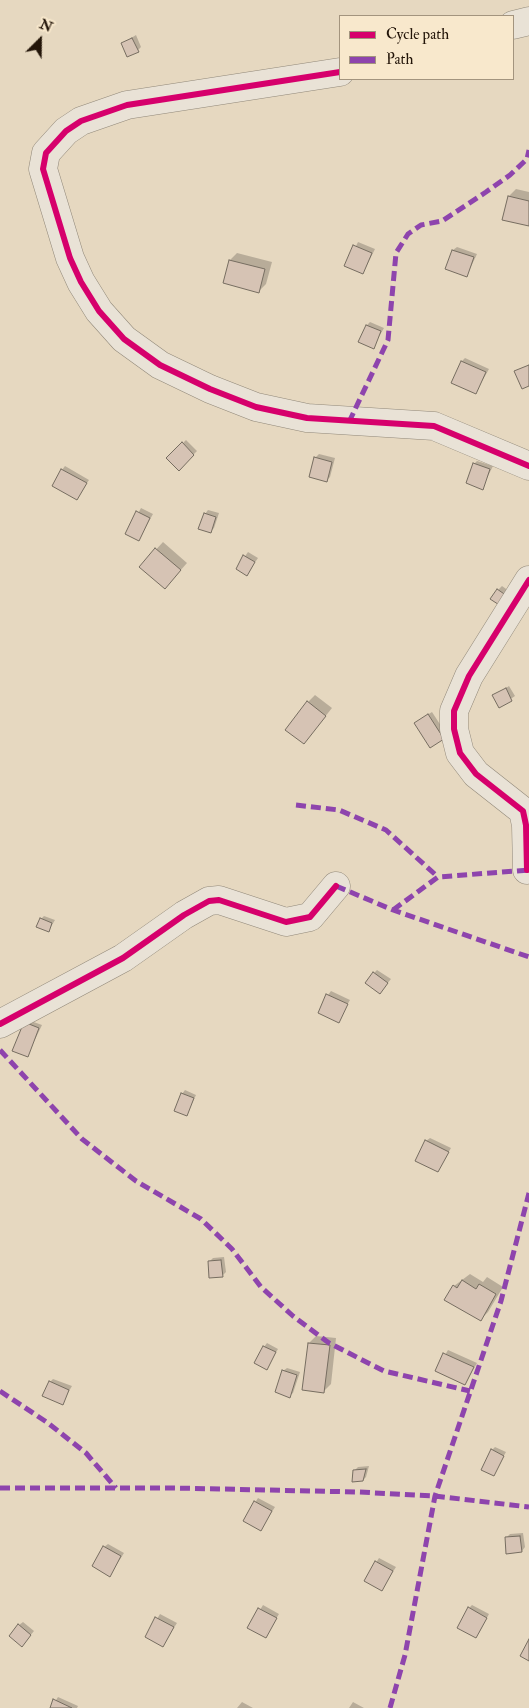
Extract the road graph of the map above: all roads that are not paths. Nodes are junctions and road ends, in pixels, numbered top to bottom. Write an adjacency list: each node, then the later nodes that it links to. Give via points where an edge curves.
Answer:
1 (524, 0): 2 (street)
2 (529, 10)
3 (529, 21): 4 (street)
4 (514, 25)
5 (339, 72): 6 (street, via 127,105 81,121 66,131 46,153 43,170 80,282 124,339 160,365 210,389 256,407 307,418 434,426)
6 (529, 466)
7 (529, 580): 8 (street, via 469,676 454,711 454,729 460,753 476,774 523,811)
8 (527, 870)
9 (336, 886): 10 (street, via 310,917 286,922 219,900 209,901 123,958)
10 (0, 1024)

